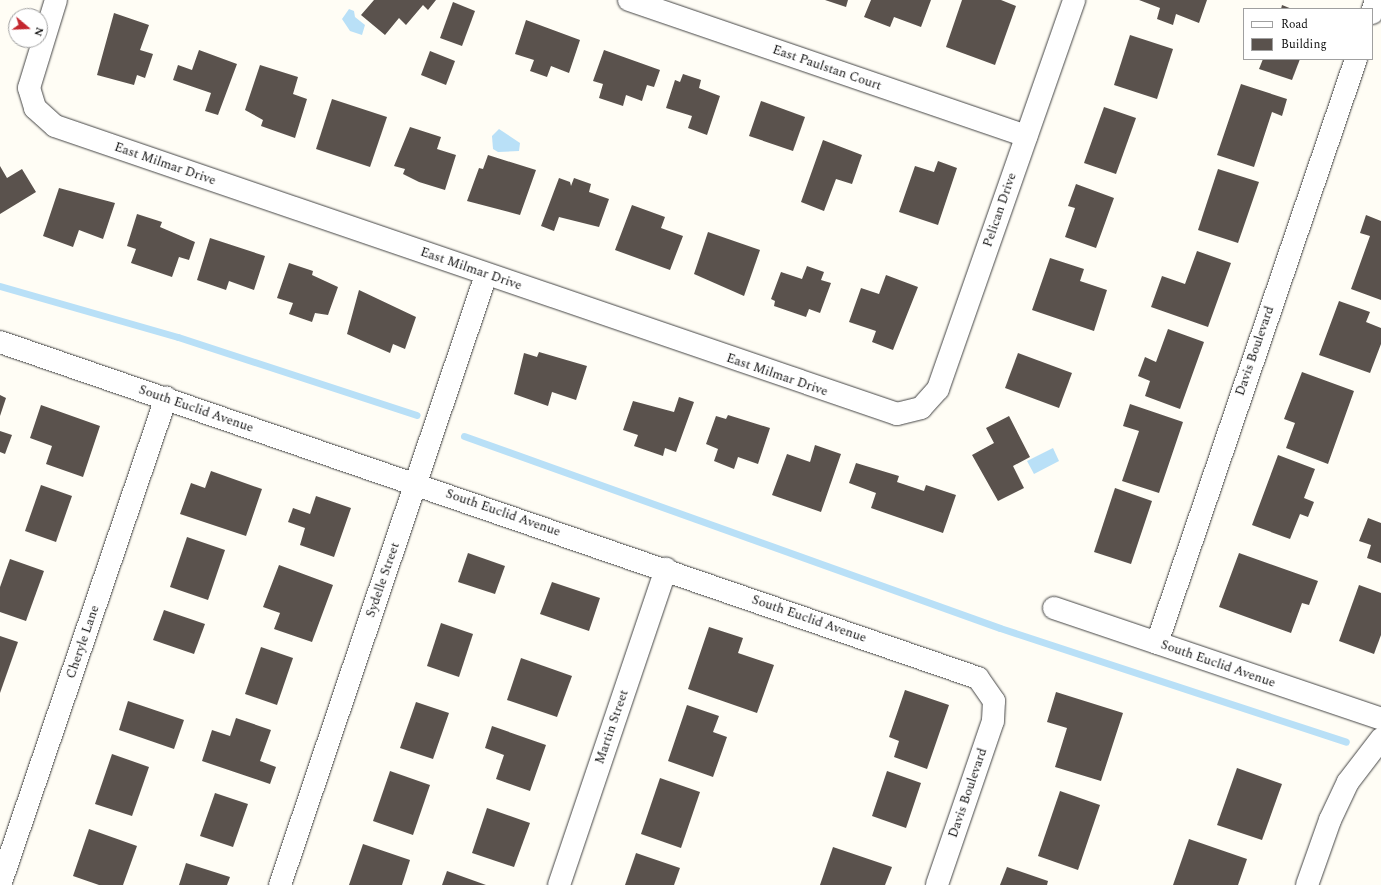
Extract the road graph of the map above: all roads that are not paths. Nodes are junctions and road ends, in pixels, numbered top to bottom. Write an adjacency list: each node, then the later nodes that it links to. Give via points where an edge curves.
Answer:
1 (56, 0): 8 (street, East Milmar Drive, via 30,75 29,88 35,108 55,126)
2 (629, 0): 7 (street, East Paulstan Court)
3 (1074, 0): 7 (street, Pelican Drive)
4 (1376, 0): 5 (street)
5 (1373, 10)
6 (1356, 60): 15 (street, Davis Boulevard)
7 (1026, 136): 11 (street, Pelican Drive, via 938,389 928,402)
8 (486, 275): 11 (street, East Milmar Drive, via 882,412); 12 (street, Sydelle Street)
9 (0, 342): 10 (street, South Euclid Avenue)
10 (166, 398): 12 (street, South Euclid Avenue); 19 (street, Cheryle Lane)
11 (913, 411)
12 (415, 484): 13 (street, South Euclid Avenue); 20 (street, Sydelle Street)
13 (666, 569): 16 (street, South Euclid Avenue, via 970,674 989,690); 21 (street, Martin Street)
14 (1054, 608): 15 (street, South Euclid Avenue)
15 (1157, 643): 17 (street, South Euclid Avenue)
16 (994, 701): 22 (street, Davis Boulevard, via 993,721)
17 (1381, 719)
18 (1381, 739): 23 (street, via 1348,782 1330,820)
19 (0, 885)
20 (280, 885)
21 (559, 885)
22 (937, 885)
23 (1307, 885)

